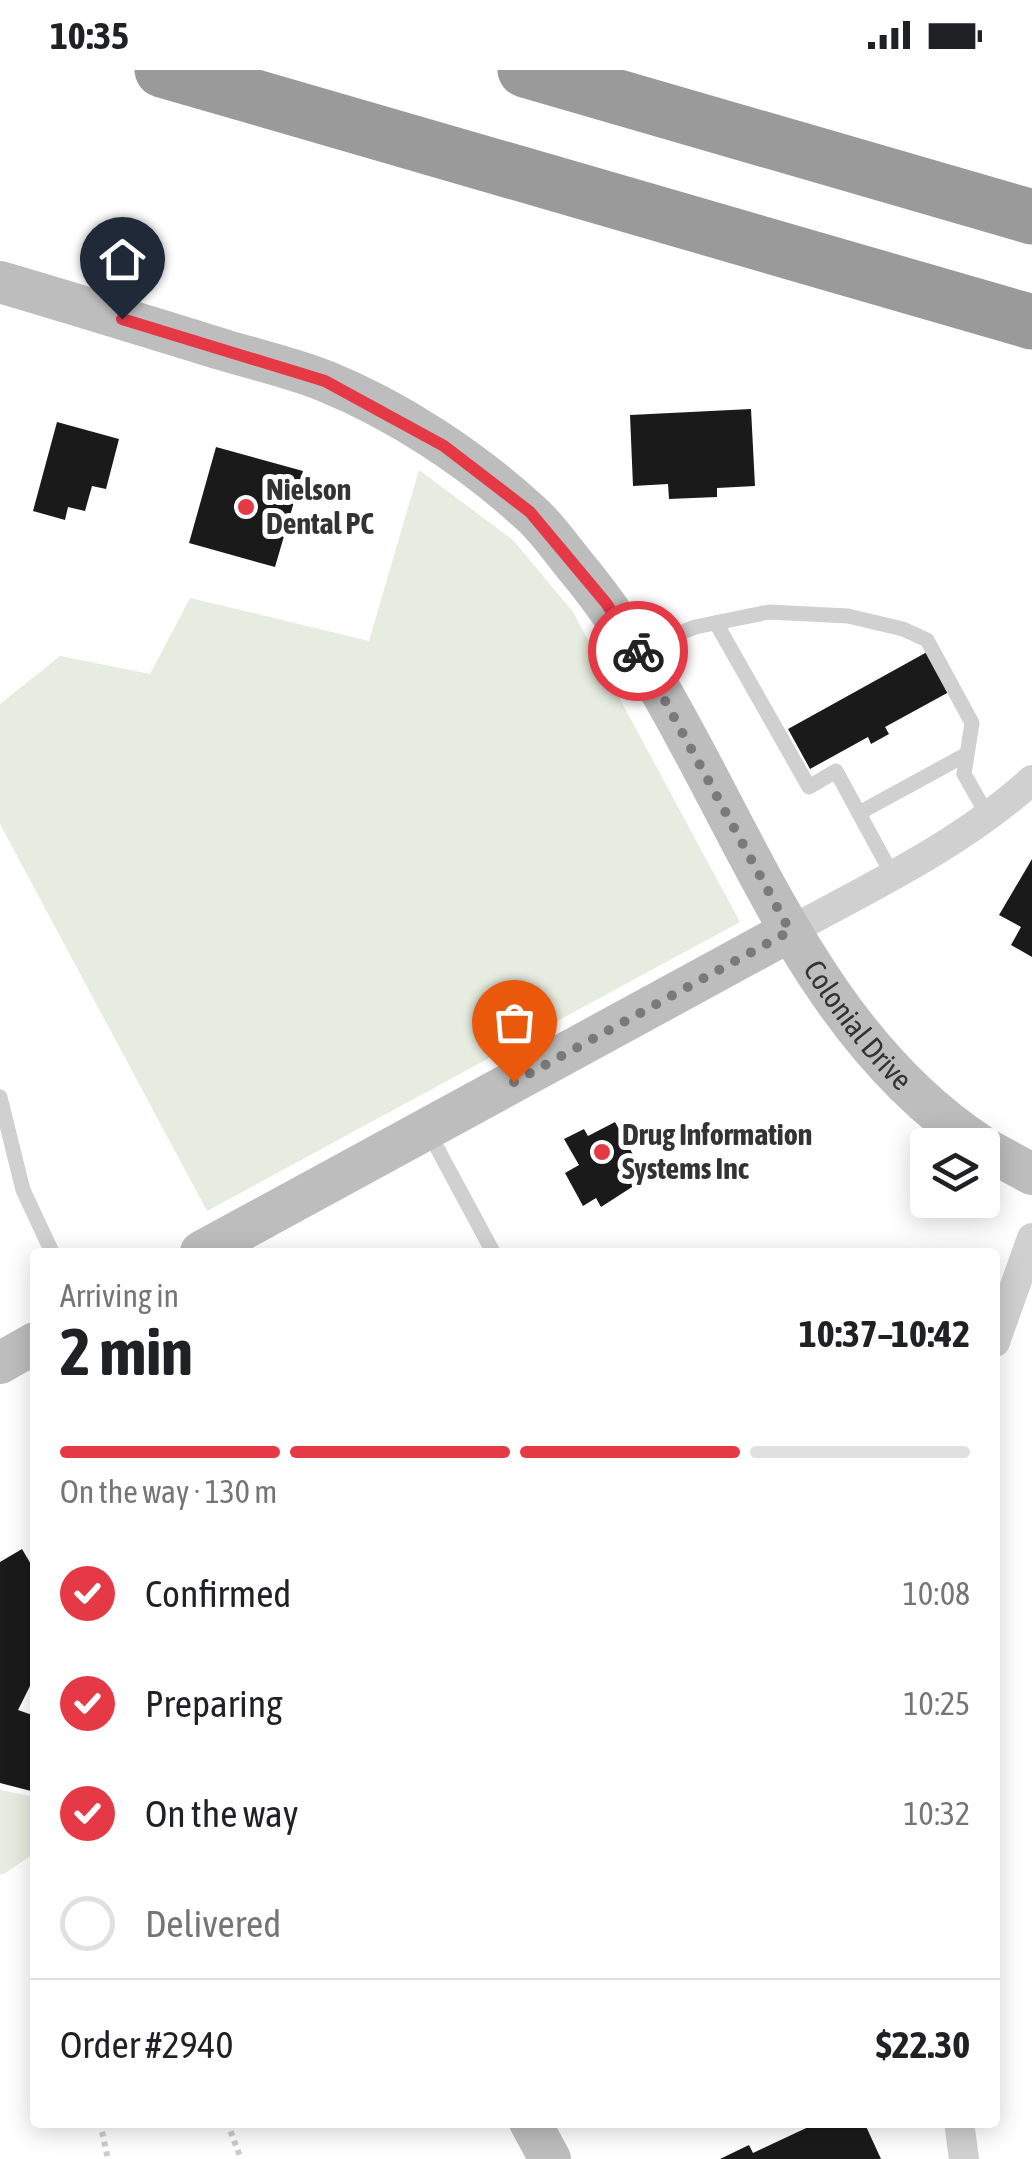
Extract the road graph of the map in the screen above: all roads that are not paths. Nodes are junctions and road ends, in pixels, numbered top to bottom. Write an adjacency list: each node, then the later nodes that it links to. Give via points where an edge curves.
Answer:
1 (162, 70): 5 (highway)
2 (525, 70): 3 (highway)
3 (1032, 217)
4 (0, 282): 7 (main road, Colonial Drive, via 325,381 444,446 530,512)
5 (1032, 322)
6 (716, 623): 7 (lane); 8 (lane, via 769,612 848,616 926,640 972,723); 10 (lane, via 809,787 836,771)
7 (638, 651): 13 (main road, Colonial Drive)
8 (967, 754): 10 (lane); 11 (lane, via 964,774)
9 (1032, 780): 11 (street)
10 (859, 813): 12 (lane)
11 (988, 816): 12 (street)
12 (893, 876): 13 (street)
13 (790, 931): 15 (main road, Colonial Drive, via 892,1069); 16 (main road)
14 (0, 1097): 20 (lane, via 23,1190)
15 (954, 1128)
16 (428, 1129): 21 (main road); 22 (lane)
17 (1000, 1156): 18 (main road, Colonial Drive)
18 (1032, 1174)
19 (1032, 1238): 23 (street)
20 (50, 1248)
21 (208, 1248)
22 (491, 1248)
23 (1000, 1328)
24 (30, 1347): 25 (main road)
25 (0, 1363)
26 (533, 2128): 28 (main road)
27 (960, 2128): 29 (street)
28 (550, 2159)
29 (964, 2159)

